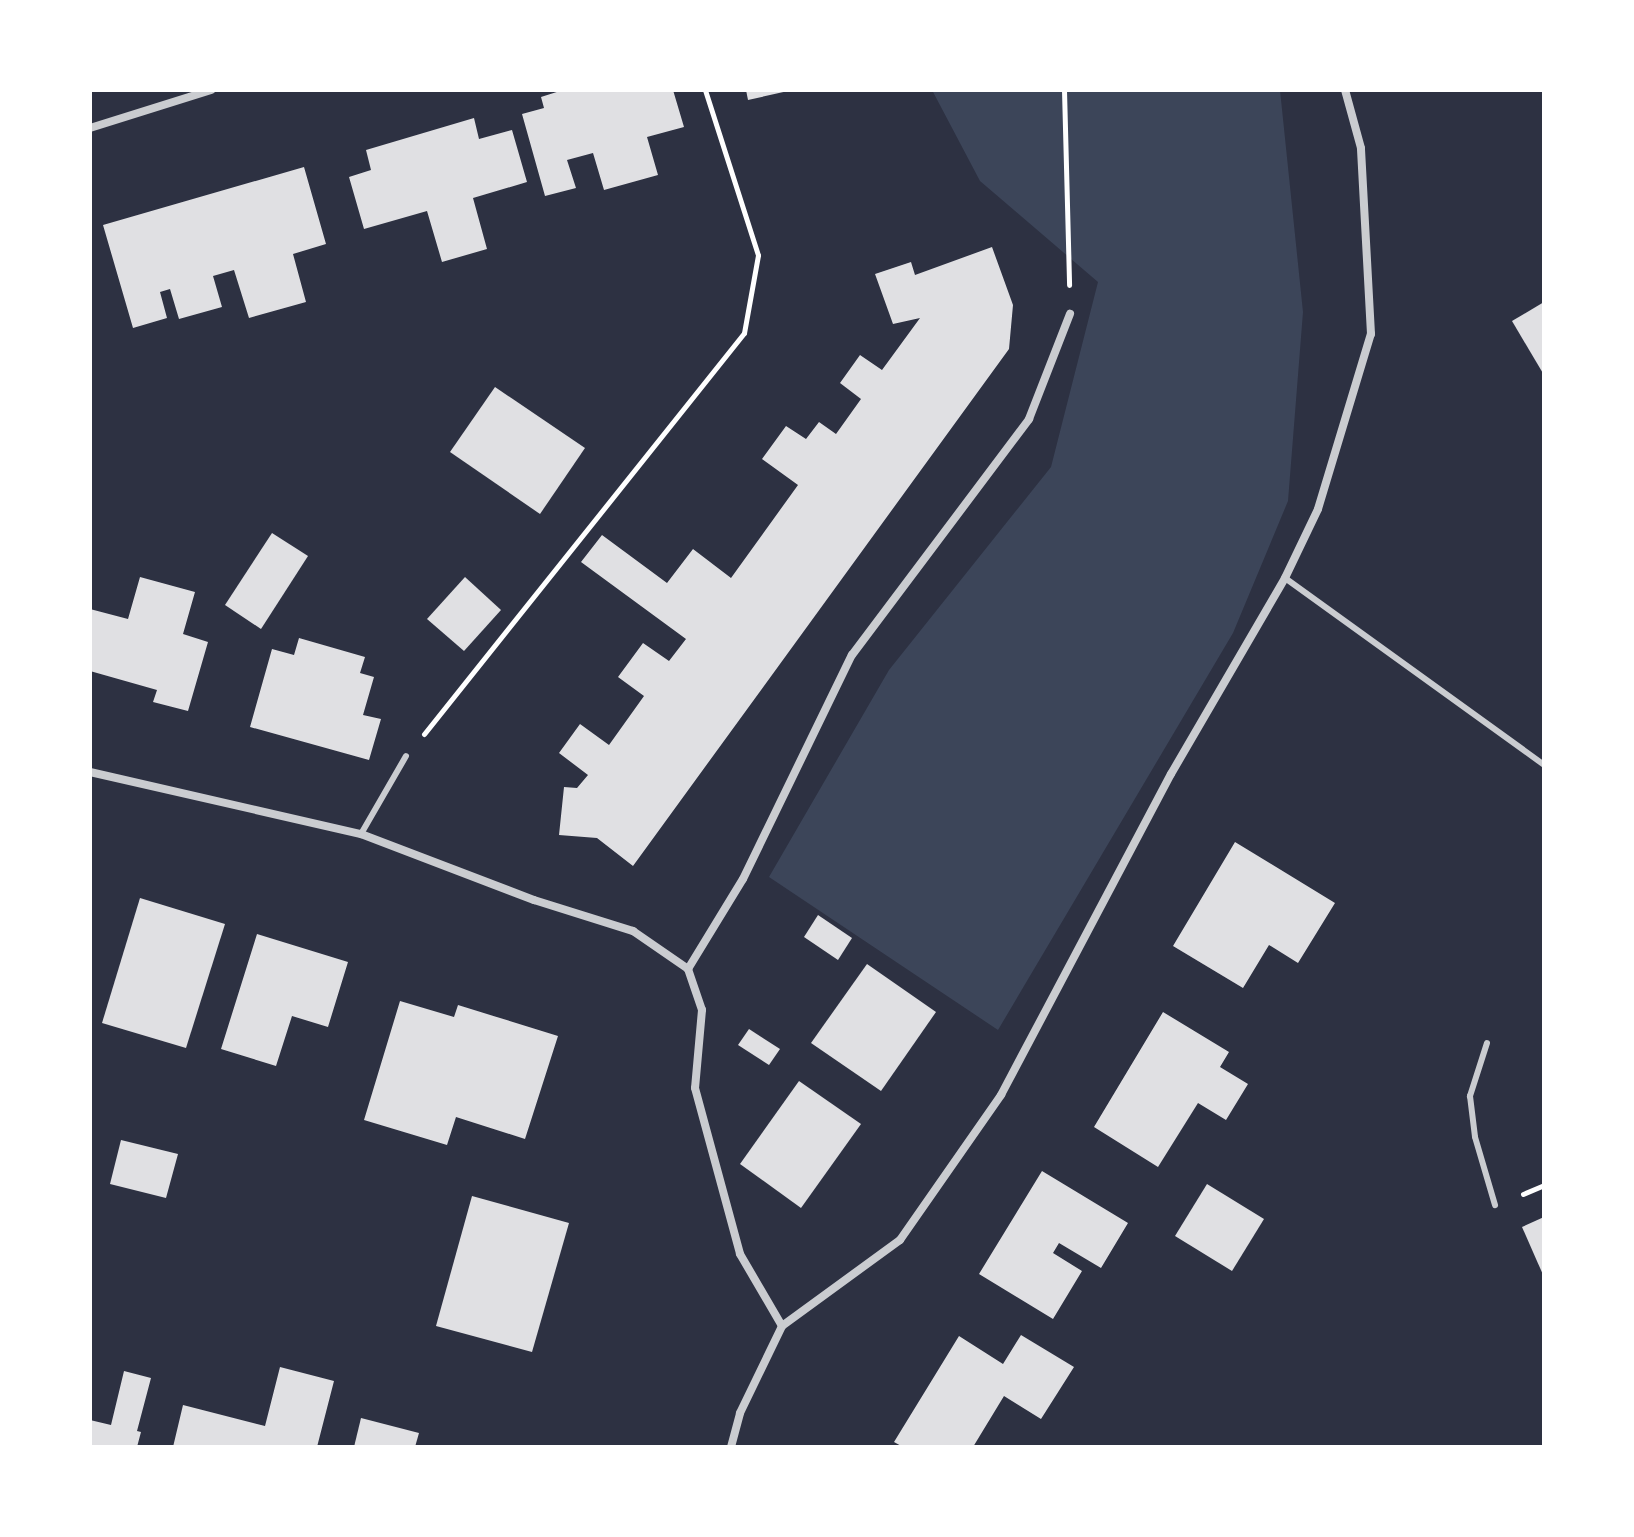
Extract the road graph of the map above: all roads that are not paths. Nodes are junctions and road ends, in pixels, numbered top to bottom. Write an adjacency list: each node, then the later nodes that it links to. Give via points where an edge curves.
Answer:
1 (211, 90): 3 (street)
2 (1345, 90): 5 (street, via 1361,148 1371,334 1318,509)
3 (90, 128)
4 (1070, 314): 10 (street, via 1029,419 852,655 743,879)
5 (1285, 578): 7 (lane); 13 (street, via 1171,774 1001,1095 900,1240)
6 (406, 756): 9 (lane)
7 (1544, 765)
8 (90, 772): 9 (street)
9 (361, 834): 10 (street, via 534,900 633,931)
10 (688, 969): 13 (street, via 702,1010 695,1088 740,1254)
11 (1487, 1043): 12 (lane, via 1470,1096 1475,1137)
12 (1495, 1205)
13 (782, 1326): 14 (street, via 740,1413)
14 (731, 1447)

